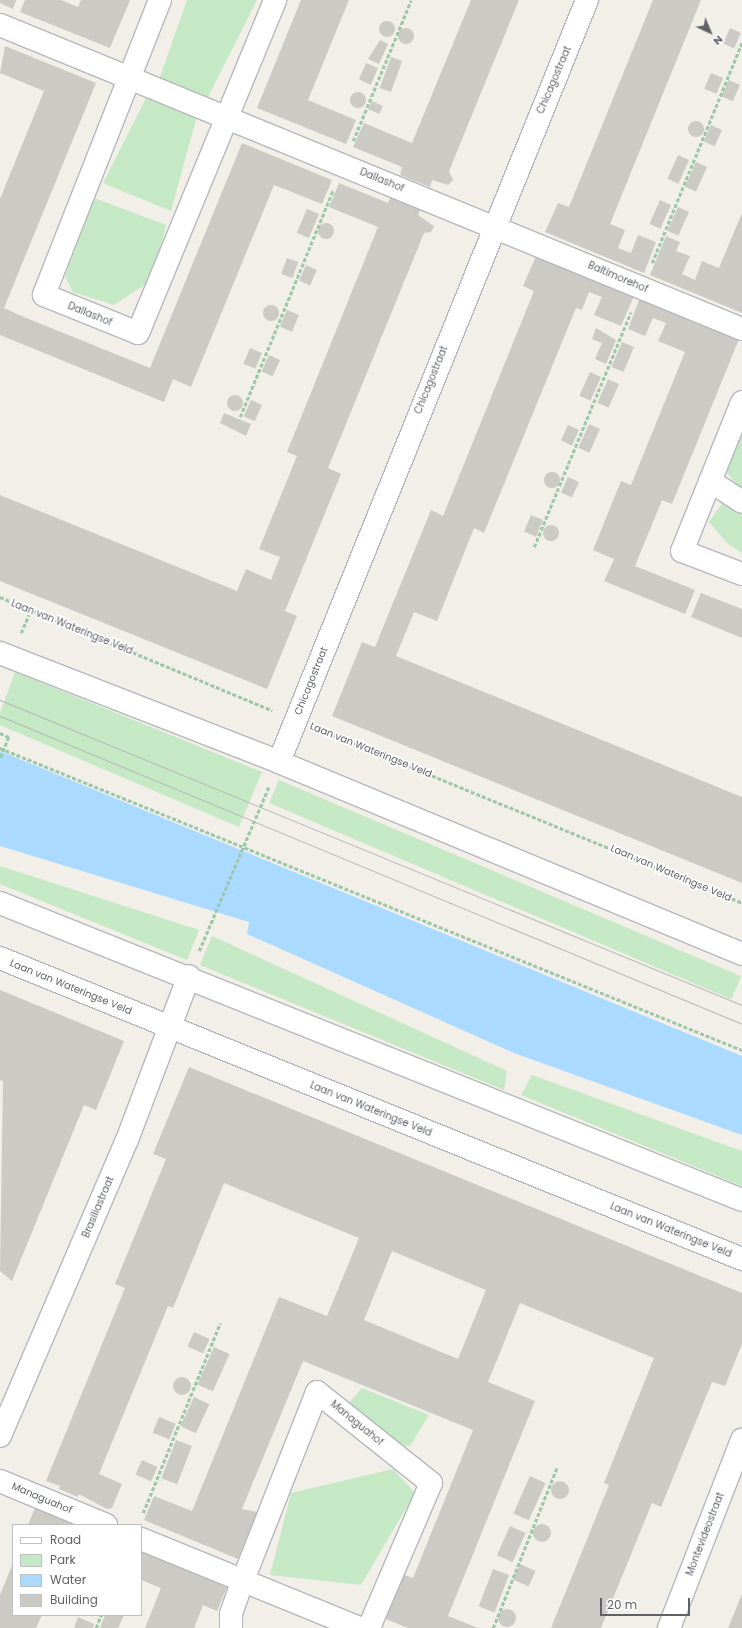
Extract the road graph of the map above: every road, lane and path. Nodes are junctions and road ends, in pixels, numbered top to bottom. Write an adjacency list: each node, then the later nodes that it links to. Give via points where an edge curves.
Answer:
1 (160, 0): 6 (street, Dallashof)
2 (275, 0): 7 (street, Dallashof)
3 (411, 0): 8 (path)
4 (587, 0): 9 (street, Chicagostraat)
5 (0, 25): 6 (street, Dallashof)
6 (130, 78): 7 (street, Dallashof); 7 (street, Dallashof, via 44,295 82,311 138,333)
7 (226, 117): 8 (street, Dallashof)
8 (343, 164): 9 (street, Dallashof); 12 (path)
9 (493, 225): 10 (street, Baltimorehof); 18 (street, Chicagostraat)
10 (742, 329)
11 (742, 402): 13 (street)
12 (240, 417)
13 (710, 481): 14 (street); 15 (street, via 682,551)
14 (742, 502)
15 (742, 574)
16 (0, 597): 18 (path, Laan van Wateringse Veld)
17 (0, 653): 23 (street)
18 (295, 720): 23 (street, Chicagostraat); 26 (path, Laan van Wateringse Veld)
19 (0, 733): 21 (path, via 9,737)
20 (0, 748): 21 (path)
21 (4, 750): 22 (path); 24 (path)
22 (0, 759)
23 (279, 762): 24 (path); 27 (street)
24 (244, 845): 29 (path); 31 (path)
25 (0, 903): 29 (street)
26 (742, 903)
27 (742, 954)
28 (0, 958): 30 (street, Laan van Wateringse Veld)
29 (189, 976): 30 (street, Brasiliastraat); 32 (street)
30 (168, 1027): 33 (street, Laan van Wateringse Veld); 35 (street, Brasiliastraat, via 127,1140)
31 (742, 1050)
32 (742, 1200)
33 (742, 1259)
34 (220, 1323): 39 (path)
35 (0, 1436)
36 (742, 1440): 49 (street, Montevideostraat)
37 (558, 1466): 48 (path)
38 (0, 1481): 40 (street, Managuahof)
39 (141, 1518)
40 (104, 1524)
41 (142, 1539): 42 (street)
42 (243, 1580): 45 (street, Managuahof, via 231,1614); 46 (street); 47 (street, Managuahof, via 317,1392 431,1483)
43 (101, 1616): 44 (path)
44 (96, 1628)
45 (231, 1628)
46 (359, 1628)
47 (369, 1628)
48 (493, 1628)
49 (669, 1628)

